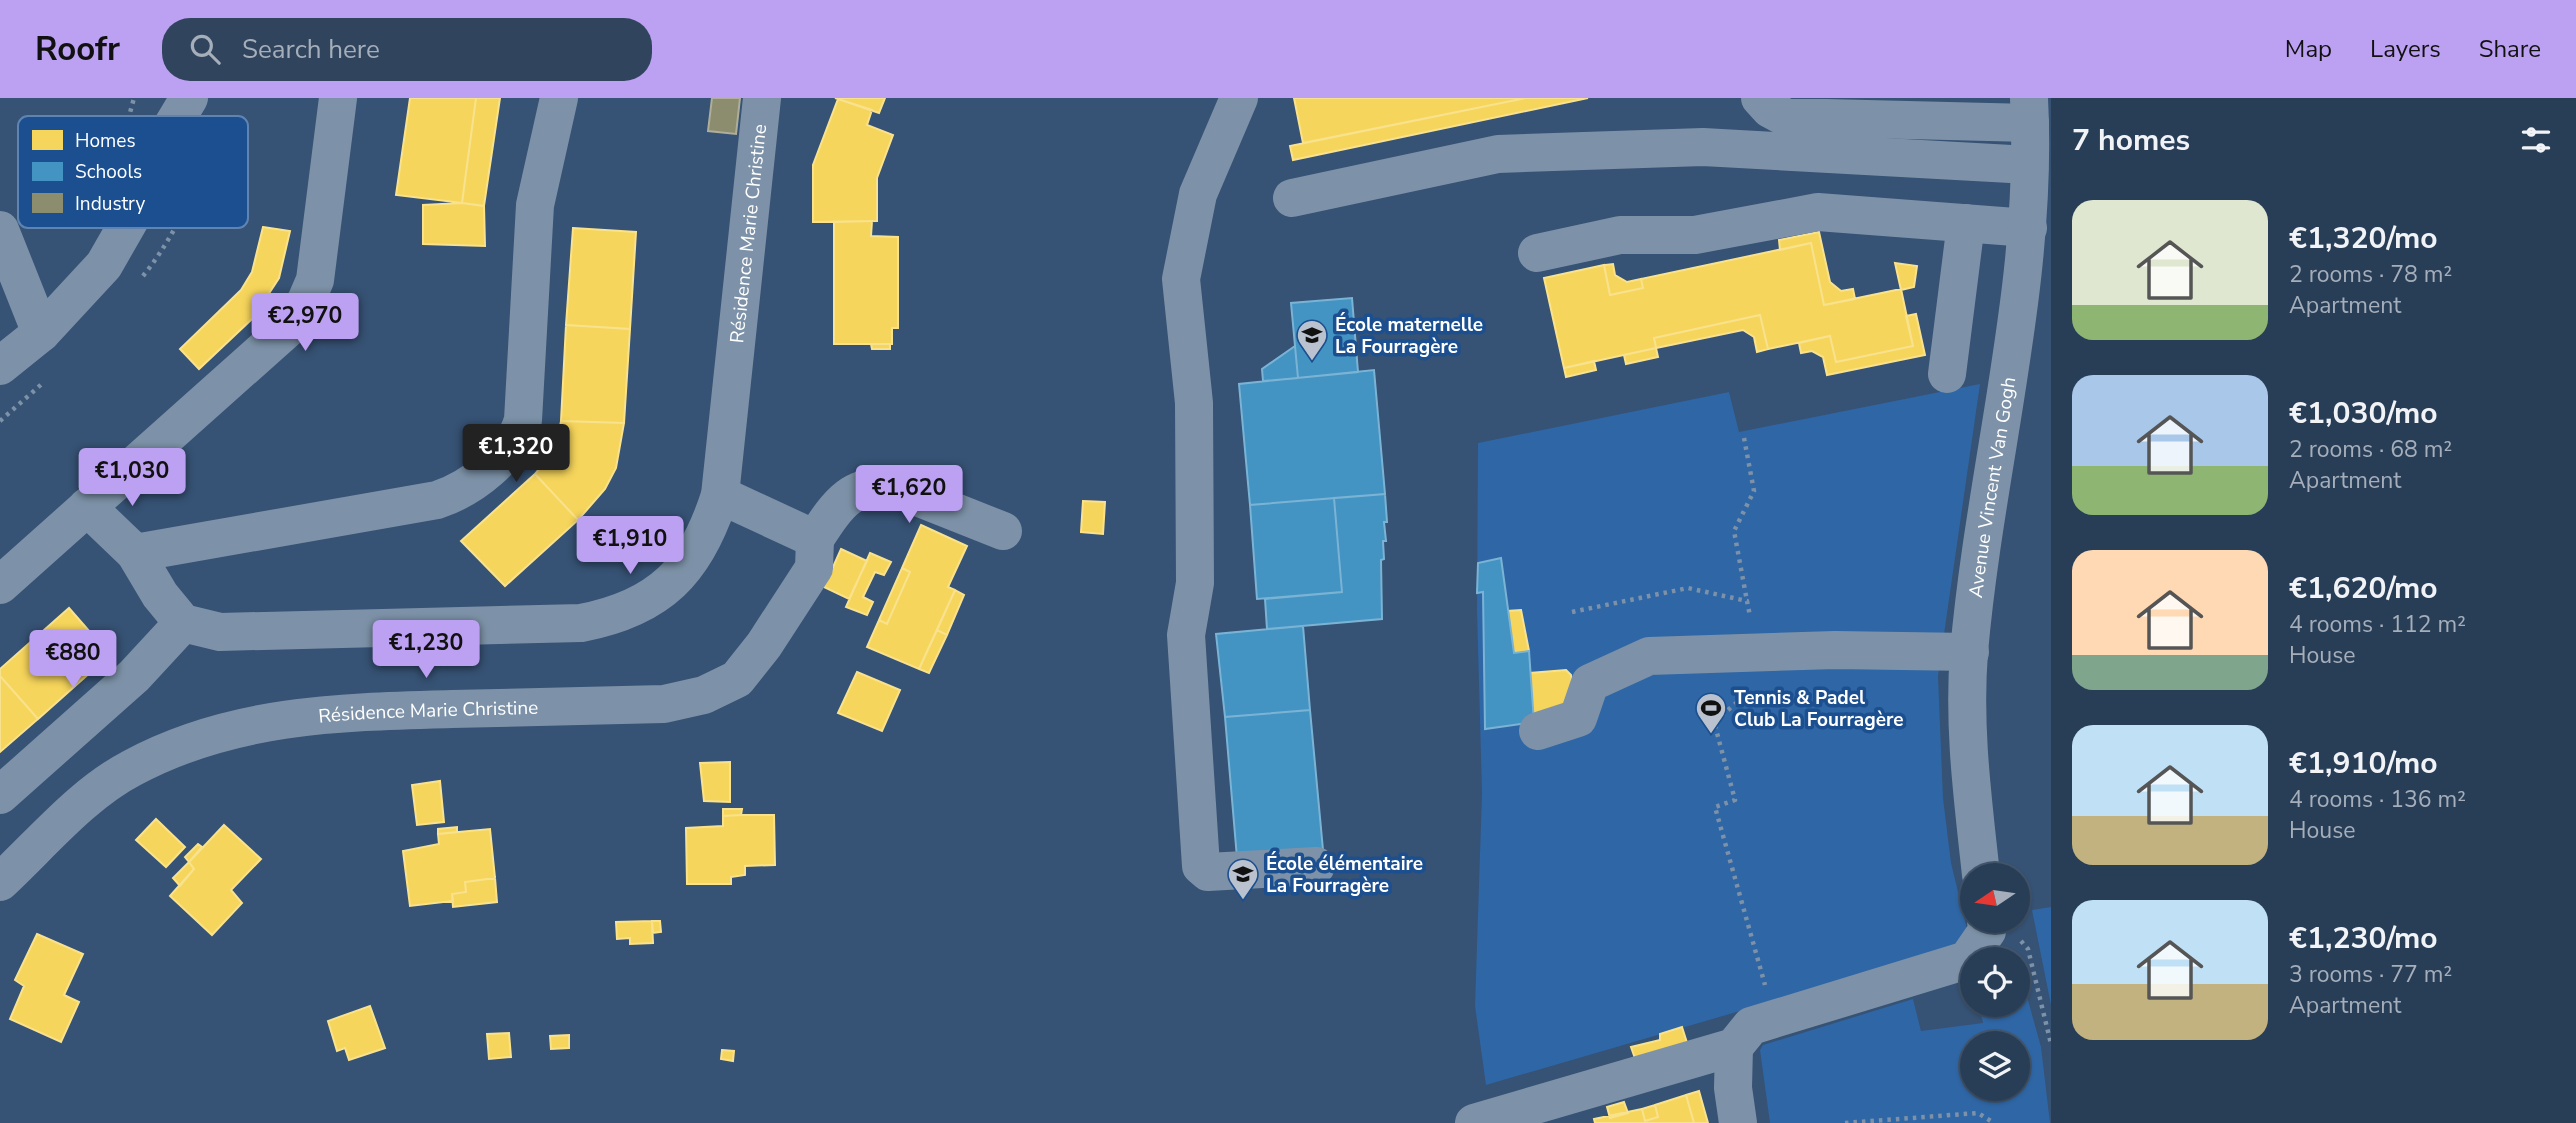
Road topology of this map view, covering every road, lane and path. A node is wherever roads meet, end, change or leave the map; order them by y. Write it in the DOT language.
graph roads {
  1 [pos="134,98"];
  2 [pos="338,98"];
  3 [pos="559,98"];
  4 [pos="762,98"];
  5 [pos="1238,98"];
  6 [pos="1759,98"];
  7 [pos="2030,111"];
  8 [pos="129,116"];
  9 [pos="2029,165"];
  10 [pos="1292,198"];
  11 [pos="1966,223"];
  12 [pos="125,228"];
  13 [pos="2028,228"];
  14 [pos="0,230"];
  15 [pos="1537,253"];
  16 [pos="41,334"];
  17 [pos="0,366"];
  18 [pos="1947,374"];
  19 [pos="1744,438"];
  20 [pos="720,495"];
  21 [pos="87,507"];
  22 [pos="1003,531"];
  23 [pos="816,539"];
  24 [pos="135,553"];
  25 [pos="0,585"];
  26 [pos="1747,601"];
  27 [pos="1572,612"];
  28 [pos="183,623"];
  29 [pos="1756,651"];
  30 [pos="1969,652"];
  31 [pos="1751,690"];
  32 [pos="1538,731"];
  33 [pos="0,795"];
  34 [pos="1980,863"];
  35 [pos="1316,866"];
  36 [pos="0,882"];
  37 [pos="1982,933"];
  38 [pos="2014,933"];
  39 [pos="1766,985"];
  40 [pos="2051,1044"];
  41 [pos="1734,1047"];
  42 [pos="1474,1123"];
  43 [pos="1738,1123"];
  44 [pos="1845,1123"];
  45 [pos="1994,1123"];
  1 -- 8 [label="path"];
  2 -- 21 [label="street"];
  3 -- 24 [label="street"];
  4 -- 20 [label="street, Résidence Marie Christine"];
  5 -- 35 [label="street"];
  6 -- 7 [label="street"];
  7 -- 9 [label="street, Avenue Vincent Van Gogh"];
  9 -- 10 [label="street"];
  9 -- 13 [label="street, Avenue Vincent Van Gogh"];
  11 -- 13 [label="street"];
  11 -- 15 [label="street"];
  11 -- 18 [label="street"];
  12 -- 16 [label="street"];
  13 -- 30 [label="street, Avenue Vincent Van Gogh"];
  14 -- 16 [label="street"];
  16 -- 17 [label="street"];
  19 -- 26 [label="path"];
  20 -- 23 [label="street"];
  20 -- 28 [label="street, Résidence Marie Christine"];
  21 -- 24 [label="street"];
  21 -- 25 [label="street"];
  22 -- 23 [label="street, Résidence Marie Christine"];
  23 -- 36 [label="street, Résidence Marie Christine"];
  24 -- 28 [label="street"];
  26 -- 27 [label="path"];
  26 -- 29 [label="path"];
  28 -- 33 [label="street"];
  29 -- 30 [label="street"];
  29 -- 32 [label="street"];
  30 -- 34 [label="street, Avenue Vincent Van Gogh"];
  31 -- 39 [label="path"];
  37 -- 41 [label="street"];
  38 -- 40 [label="path"];
  41 -- 42 [label="street"];
  41 -- 43 [label="street"];
  44 -- 45 [label="path"];
}
